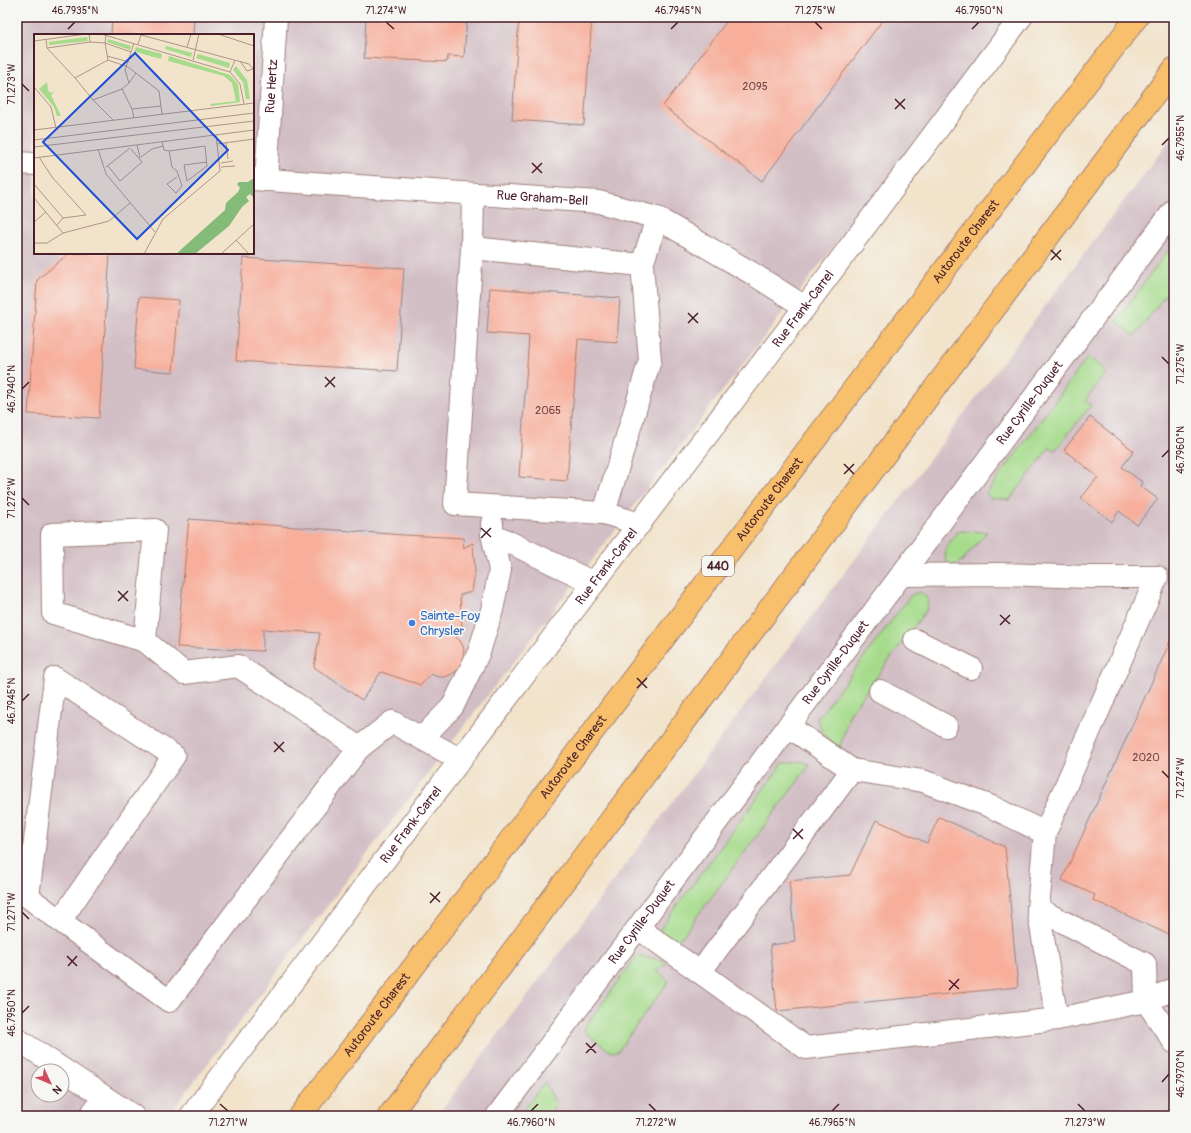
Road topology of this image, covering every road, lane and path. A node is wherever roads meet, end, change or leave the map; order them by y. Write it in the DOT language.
graph roads {
  1 [pos="276,17"];
  2 [pos="1021,17"];
  3 [pos="1131,17"];
  4 [pos="1137,17"];
  5 [pos="1099,68"];
  6 [pos="1174,69"];
  7 [pos="17,163"];
  8 [pos="34,164"];
  9 [pos="259,180"];
  10 [pos="473,194"];
  11 [pos="1174,210"];
  12 [pos="657,218"];
  13 [pos="472,248"];
  14 [pos="642,265"];
  15 [pos="805,307"];
  16 [pos="492,506"];
  17 [pos="604,513"];
  18 [pos="640,524"];
  19 [pos="492,534"];
  20 [pos="902,575"];
  21 [pos="1165,577"];
  22 [pos="594,584"];
  23 [pos="915,640"];
  24 [pos="145,641"];
  25 [pos="971,668"];
  26 [pos="880,691"];
  27 [pos="788,726"];
  28 [pos="946,726"];
  29 [pos="422,738"];
  30 [pos="359,748"];
  31 [pos="461,760"];
  32 [pos="852,770"];
  33 [pos="1045,833"];
  34 [pos="1038,909"];
  35 [pos="60,920"];
  36 [pos="638,928"];
  37 [pos="700,972"];
  38 [pos="1174,989"];
  39 [pos="1146,1001"];
  40 [pos="1057,1019"];
  41 [pos="17,1039"];
  42 [pos="1173,1040"];
  43 [pos="104,1097"];
  44 [pos="90,1116"];
  45 [pos="133,1116"];
  46 [pos="191,1116"];
  47 [pos="300,1116"];
  48 [pos="389,1116"];
  49 [pos="497,1116"];
  1 -- 9 [label="street, Rue Hertz"];
  2 -- 15 [label="street, Rue Frank-Carrel"];
  3 -- 5 [label="highway"];
  4 -- 5 [label="highway, Autoroute Charest / 440"];
  5 -- 47 [label="highway, Autoroute Charest / 440"];
  6 -- 48 [label="highway"];
  7 -- 8 [label="street"];
  9 -- 10 [label="street, Rue Graham-Bell"];
  10 -- 12 [label="street, Rue Graham-Bell"];
  10 -- 13 [label="street"];
  11 -- 20 [label="street, Rue Cyrille-Duquet"];
  12 -- 14 [label="street"];
  12 -- 15 [label="street, Rue Graham-Bell"];
  13 -- 14 [label="street"];
  13 -- 16 [label="street"];
  14 -- 17 [label="street"];
  15 -- 18 [label="street, Rue Frank-Carrel"];
  16 -- 17 [label="street"];
  16 -- 19 [label="street"];
  17 -- 18 [label="street"];
  18 -- 22 [label="street, Rue Frank-Carrel"];
  19 -- 22 [label="street"];
  19 -- 29 [label="street"];
  20 -- 21 [label="street"];
  20 -- 27 [label="street, Rue Cyrille-Duquet"];
  21 -- 33 [label="street"];
  22 -- 31 [label="street, Rue Frank-Carrel"];
  23 -- 25 [label="street"];
  24 -- 24 [label="street"];
  24 -- 30 [label="street"];
  26 -- 28 [label="street"];
  27 -- 32 [label="street"];
  27 -- 36 [label="street, Rue Cyrille-Duquet"];
  29 -- 30 [label="street"];
  29 -- 31 [label="street"];
  30 -- 35 [label="street"];
  31 -- 46 [label="street, Rue Frank-Carrel"];
  32 -- 33 [label="street"];
  32 -- 37 [label="street"];
  33 -- 34 [label="street"];
  34 -- 39 [label="street"];
  34 -- 40 [label="street"];
  35 -- 35 [label="street"];
  36 -- 37 [label="street"];
  36 -- 49 [label="street, Rue Cyrille-Duquet"];
  37 -- 40 [label="street"];
  38 -- 39 [label="street"];
  39 -- 40 [label="street"];
  39 -- 42 [label="street"];
  41 -- 43 [label="street"];
  43 -- 44 [label="street"];
  43 -- 45 [label="street"];
}
